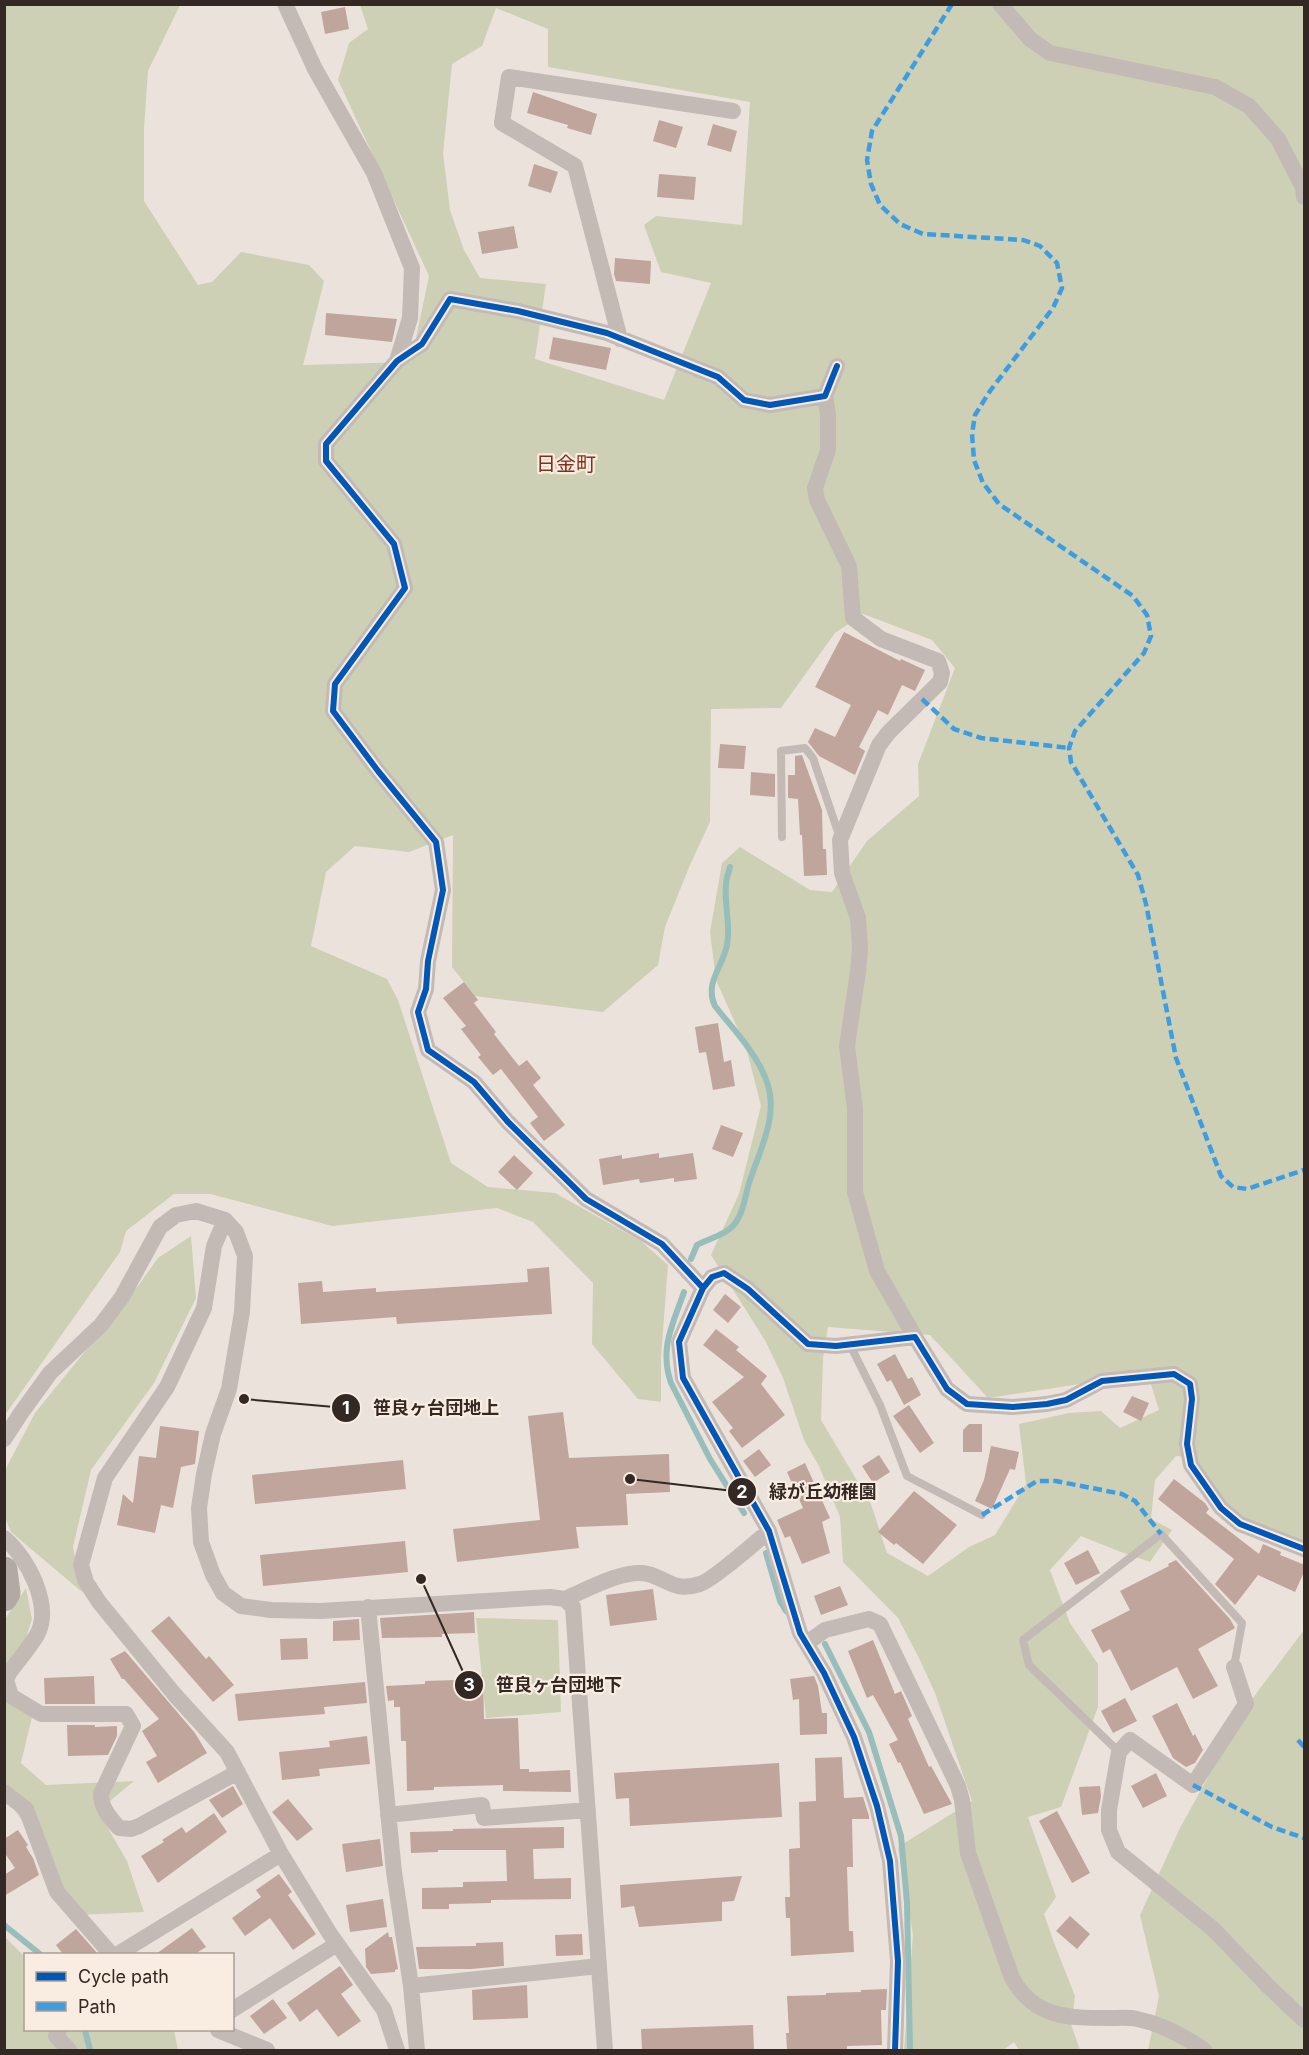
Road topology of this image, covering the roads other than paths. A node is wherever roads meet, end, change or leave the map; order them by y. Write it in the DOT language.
graph roads {
  1 [pos="285,4"];
  2 [pos="1000,4"];
  3 [pos="733,111"];
  4 [pos="1305,197"];
  5 [pos="620,339"];
  6 [pos="398,361"];
  7 [pos="837,366"];
  8 [pos="825,396"];
  9 [pos="782,837"];
  10 [pos="840,840"];
  11 [pos="225,1220"];
  12 [pos="703,1288"];
  13 [pos="915,1337"];
  14 [pos="850,1345"];
  15 [pos="4,1439"];
  16 [pos="982,1515"];
  17 [pos="769,1531"];
  18 [pos="4,1538"];
  19 [pos="1305,1549"];
  20 [pos="4,1570"];
  21 [pos="4,1598"];
  22 [pos="565,1599"];
  23 [pos="368,1607"];
  24 [pos="807,1643"];
  25 [pos="1234,1667"];
  26 [pos="1119,1752"];
  27 [pos="238,1772"];
  28 [pos="4,1792"];
  29 [pos="588,1810"];
  30 [pos="388,1815"];
  31 [pos="281,1854"];
  32 [pos="337,1944"];
  33 [pos="110,1953"];
  34 [pos="120,1953"];
  35 [pos="599,1966"];
  36 [pos="411,1986"];
  37 [pos="234,2009"];
  38 [pos="1305,2020"];
  39 [pos="58,2031"];
  40 [pos="220,2031"];
  41 [pos="69,2050"];
  42 [pos="267,2050"];
  43 [pos="398,2050"];
  44 [pos="417,2050"];
  45 [pos="605,2050"];
  46 [pos="895,2050"];
  47 [pos="1204,2050"];
  1 -- 6 [label="street"];
  2 -- 4 [label="street"];
  3 -- 5 [label="street"];
  5 -- 6 [label="street"];
  5 -- 8 [label="street"];
  6 -- 12 [label="street"];
  7 -- 8 [label="street"];
  8 -- 10 [label="street"];
  9 -- 10 [label="lane"];
  10 -- 13 [label="street"];
  11 -- 15 [label="street"];
  11 -- 23 [label="street"];
  11 -- 27 [label="street"];
  12 -- 14 [label="street"];
  12 -- 17 [label="street"];
  13 -- 14 [label="street"];
  13 -- 19 [label="street"];
  14 -- 16 [label="lane"];
  17 -- 22 [label="street"];
  17 -- 24 [label="street"];
  18 -- 27 [label="street"];
  20 -- 21 [label="main road"];
  22 -- 23 [label="street"];
  22 -- 29 [label="street"];
  23 -- 30 [label="street"];
  24 -- 46 [label="street"];
  24 -- 47 [label="street"];
  25 -- 26 [label="street"];
  25 -- 26 [label="lane"];
  26 -- 38 [label="street"];
  27 -- 31 [label="street"];
  28 -- 33 [label="street"];
  29 -- 30 [label="street"];
  29 -- 35 [label="street"];
  30 -- 36 [label="street"];
  31 -- 32 [label="street"];
  31 -- 34 [label="street"];
  32 -- 37 [label="street"];
  32 -- 43 [label="street"];
  35 -- 36 [label="street"];
  35 -- 45 [label="street"];
  36 -- 44 [label="street"];
  39 -- 41 [label="street"];
  40 -- 42 [label="street"];
}
